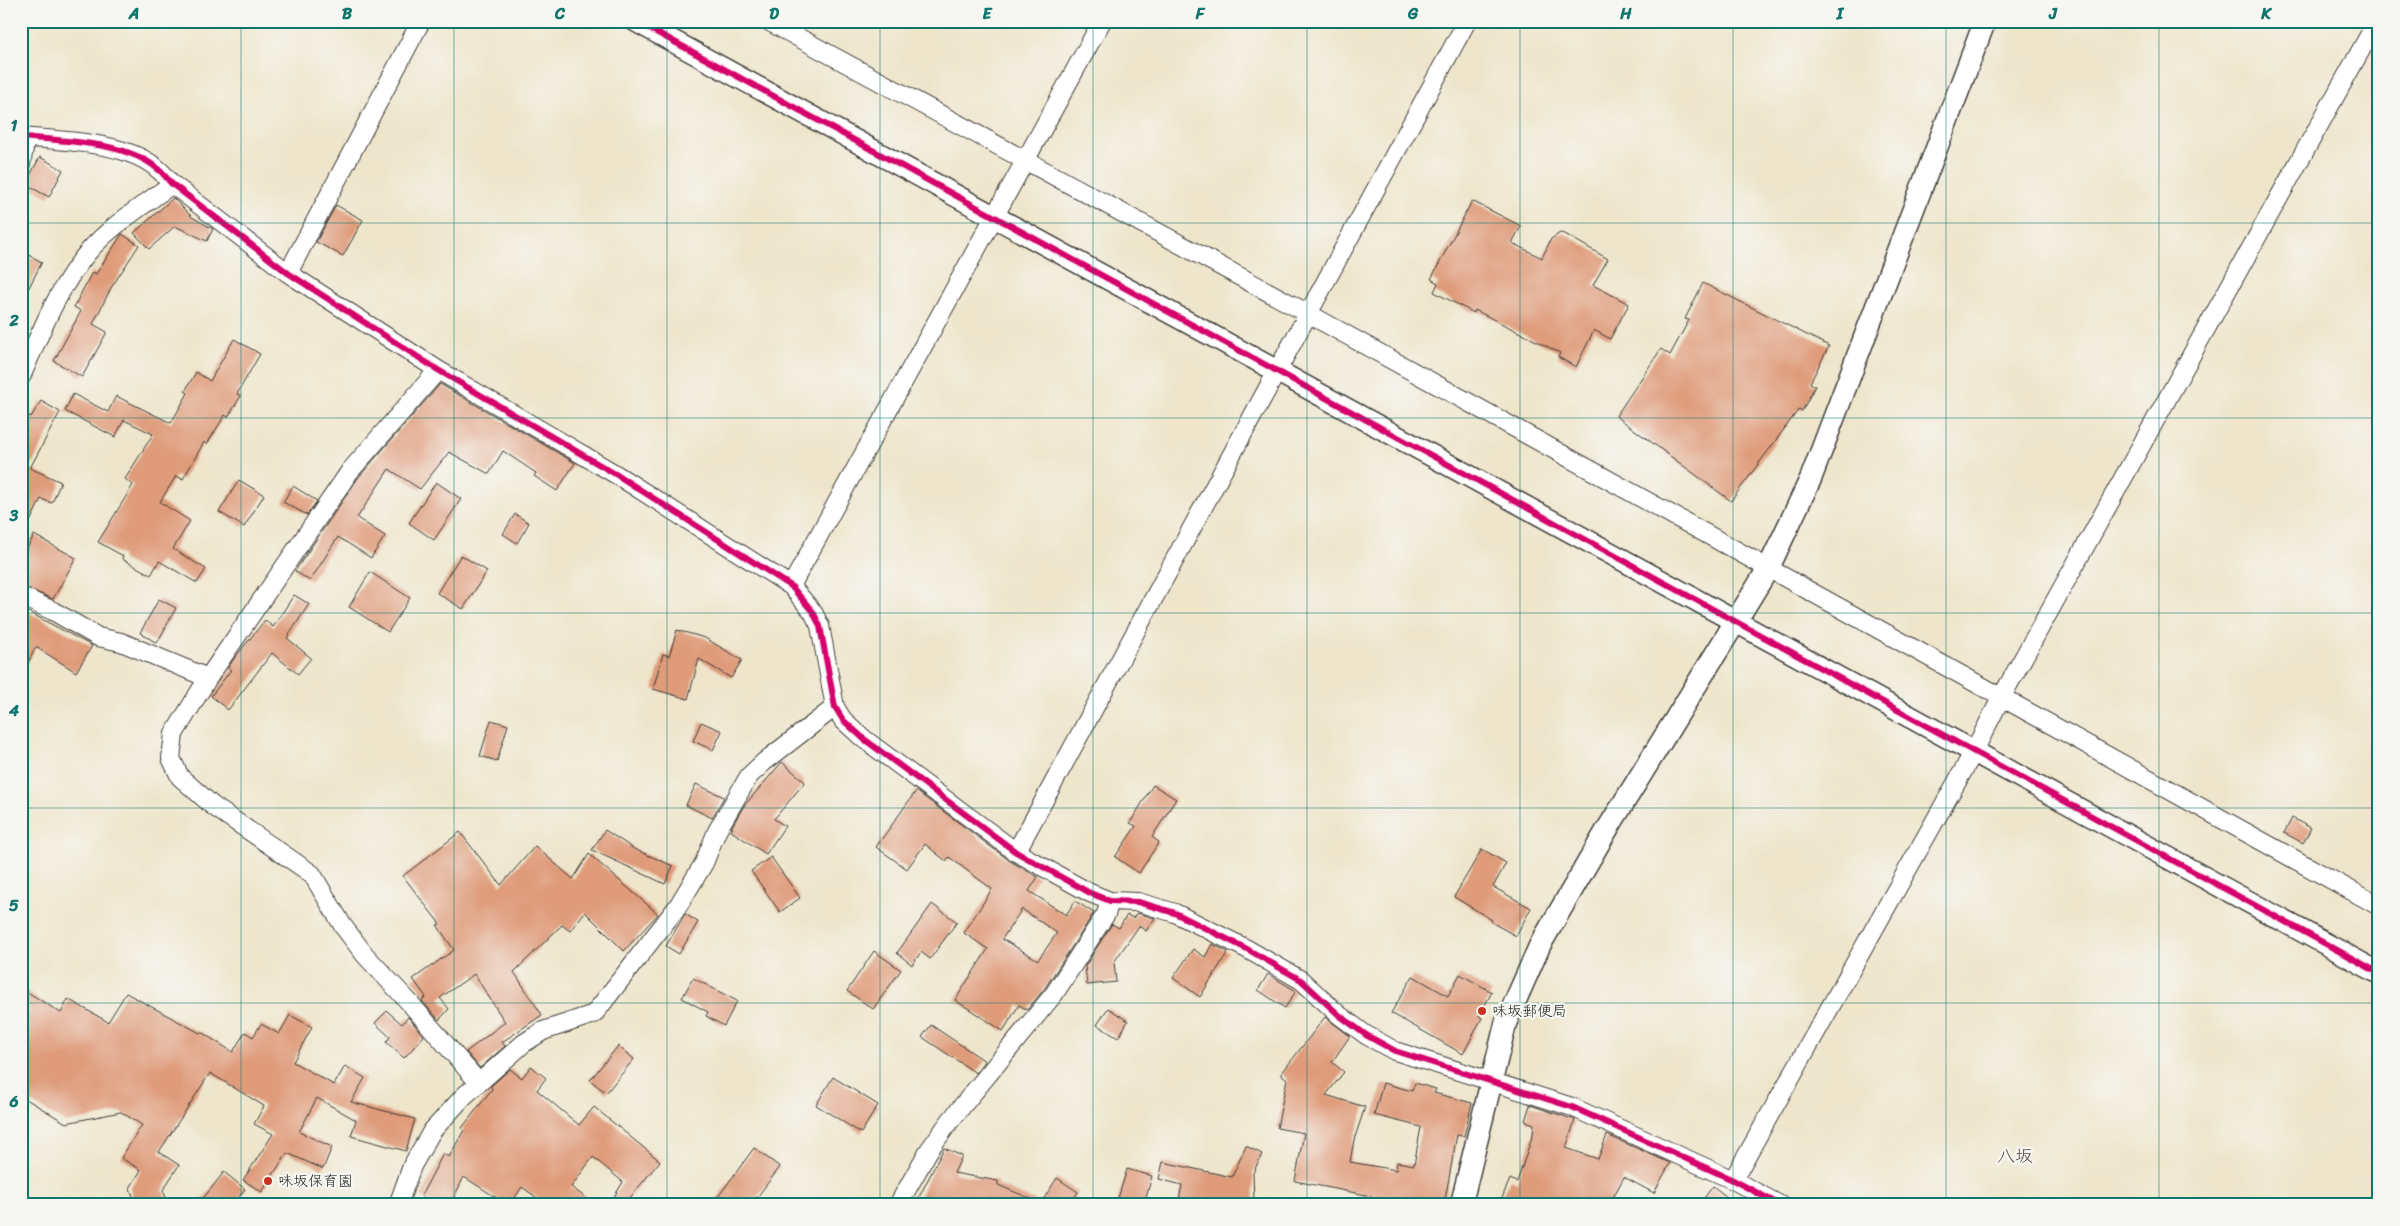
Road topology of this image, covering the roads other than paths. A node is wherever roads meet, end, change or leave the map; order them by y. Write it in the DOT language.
graph roads {
  1 [pos="421,21"];
  2 [pos="636,21"];
  3 [pos="768,21"];
  4 [pos="1102,21"];
  5 [pos="1467,21"];
  6 [pos="1985,21"];
  7 [pos="2377,21"];
  8 [pos="24,137"];
  9 [pos="1026,162"];
  10 [pos="21,164"];
  11 [pos="172,184"];
  12 [pos="996,218"];
  13 [pos="288,273"];
  14 [pos="1306,313"];
  15 [pos="438,370"];
  16 [pos="1276,370"];
  17 [pos="21,377"];
  18 [pos="1768,569"];
  19 [pos="791,586"];
  20 [pos="21,596"];
  21 [pos="1737,622"];
  22 [pos="208,678"];
  23 [pos="2001,698"];
  24 [pos="835,707"];
  25 [pos="1974,753"];
  26 [pos="1016,852"];
  27 [pos="1110,901"];
  28 [pos="2379,906"];
  29 [pos="2379,973"];
  30 [pos="1490,1080"];
  31 [pos="479,1084"];
  32 [pos="1733,1180"];
  33 [pos="398,1205"];
  34 [pos="898,1205"];
  35 [pos="1461,1205"];
  36 [pos="1780,1205"];
  1 -- 13 [label="street"];
  2 -- 12 [label="street"];
  3 -- 9 [label="street"];
  4 -- 9 [label="street"];
  5 -- 14 [label="street"];
  6 -- 18 [label="street"];
  7 -- 23 [label="street"];
  8 -- 10 [label="street"];
  8 -- 11 [label="street"];
  9 -- 12 [label="street"];
  9 -- 14 [label="street"];
  11 -- 13 [label="street"];
  11 -- 17 [label="street"];
  12 -- 16 [label="street"];
  12 -- 19 [label="street"];
  13 -- 15 [label="street"];
  14 -- 16 [label="street"];
  14 -- 18 [label="street"];
  15 -- 19 [label="street"];
  15 -- 22 [label="street"];
  16 -- 21 [label="street"];
  16 -- 26 [label="street"];
  18 -- 21 [label="street"];
  18 -- 23 [label="street"];
  19 -- 24 [label="street"];
  20 -- 22 [label="street"];
  21 -- 25 [label="street"];
  21 -- 30 [label="street"];
  22 -- 31 [label="street"];
  23 -- 25 [label="street"];
  23 -- 28 [label="street"];
  24 -- 26 [label="street"];
  24 -- 31 [label="street"];
  25 -- 29 [label="street"];
  25 -- 32 [label="street"];
  26 -- 27 [label="street"];
  27 -- 30 [label="street"];
  27 -- 34 [label="street"];
  30 -- 32 [label="street"];
  30 -- 35 [label="street"];
  31 -- 33 [label="street"];
  32 -- 36 [label="street"];
}
